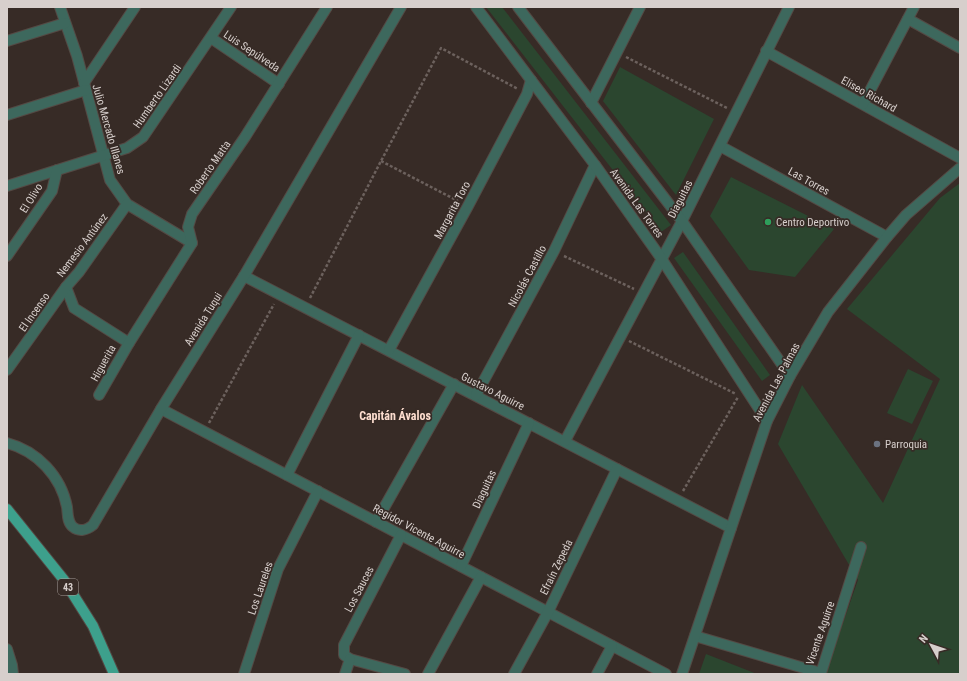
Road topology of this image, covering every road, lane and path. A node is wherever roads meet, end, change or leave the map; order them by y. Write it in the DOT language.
graph roads {
  1 [pos="60,7"];
  2 [pos="135,7"];
  3 [pos="231,7"];
  4 [pos="327,7"];
  5 [pos="401,7"];
  6 [pos="476,7"];
  7 [pos="640,7"];
  8 [pos="789,7"];
  9 [pos="914,7"];
  10 [pos="524,10"];
  11 [pos="908,19"];
  12 [pos="65,23"];
  13 [pos="211,38"];
  14 [pos="7,42"];
  15 [pos="960,48"];
  16 [pos="766,51"];
  17 [pos="617,52"];
  18 [pos="531,80"];
  19 [pos="279,84"];
  20 [pos="85,87"];
  21 [pos="527,94"];
  22 [pos="591,102"];
  23 [pos="863,104"];
  24 [pos="736,113"];
  25 [pos="7,115"];
  26 [pos="720,146"];
  27 [pos="103,154"];
  28 [pos="960,158"];
  29 [pos="381,161"];
  30 [pos="595,165"];
  31 [pos="960,168"];
  32 [pos="57,170"];
  33 [pos="7,186"];
  34 [pos="127,204"];
  35 [pos="468,206"];
  36 [pos="682,221"];
  37 [pos="887,237"];
  38 [pos="192,243"];
  39 [pos="554,251"];
  40 [pos="7,256"];
  41 [pos="661,258"];
  42 [pos="244,276"];
  43 [pos="66,287"];
  44 [pos="280,294"];
  45 [pos="643,294"];
  46 [pos="306,307"];
  47 [pos="360,335"];
  48 [pos="620,336"];
  49 [pos="128,343"];
  50 [pos="389,350"];
  51 [pos="7,370"];
  52 [pos="790,376"];
  53 [pos="454,384"];
  54 [pos="99,395"];
  55 [pos="476,395"];
  56 [pos="161,409"];
  57 [pos="767,421"];
  58 [pos="529,423"];
  59 [pos="204,432"];
  60 [pos="565,441"];
  61 [pos="7,443"];
  62 [pos="617,469"];
  63 [pos="287,475"];
  64 [pos="318,491"];
  65 [pos="677,500"];
  66 [pos="7,509"];
  67 [pos="376,522"];
  68 [pos="731,528"];
  69 [pos="401,535"];
  70 [pos="861,547"];
  71 [pos="460,566"];
  72 [pos="481,577"];
  73 [pos="548,612"];
  74 [pos="695,636"];
  75 [pos="612,646"];
  76 [pos="7,649"];
  77 [pos="347,657"];
  78 [pos="13,674"];
  79 [pos="114,674"];
  80 [pos="244,674"];
  81 [pos="345,674"];
  82 [pos="405,674"];
  83 [pos="428,674"];
  84 [pos="514,674"];
  85 [pos="597,674"];
  86 [pos="666,674"];
  87 [pos="682,674"];
  1 -- 12 [label="street, Julio Mercado Illanes"];
  2 -- 20 [label="street"];
  3 -- 13 [label="street, Humberto Lizardi"];
  4 -- 19 [label="street, Roberto Matta"];
  5 -- 42 [label="street, Avenida Tuqui"];
  6 -- 18 [label="street, Avenida Las Torres"];
  7 -- 17 [label="street"];
  8 -- 16 [label="street, Diaguitas"];
  9 -- 11 [label="street"];
  10 -- 22 [label="street"];
  11 -- 15 [label="street"];
  11 -- 23 [label="street"];
  12 -- 14 [label="street"];
  12 -- 20 [label="street, Julio Mercado Illanes"];
  13 -- 19 [label="street, Luis Sepúlveda"];
  13 -- 27 [label="street, Humberto Lizardi"];
  16 -- 23 [label="street, Eliseo Richard"];
  16 -- 24 [label="street, Diaguitas"];
  17 -- 22 [label="street"];
  17 -- 24 [label="path"];
  18 -- 21 [label="street, Margarita Toro"];
  18 -- 30 [label="street, Avenida Las Torres"];
  19 -- 38 [label="street, Roberto Matta"];
  20 -- 25 [label="street"];
  20 -- 27 [label="street, Julio Mercado Illanes"];
  21 -- 29 [label="path"];
  21 -- 35 [label="street, Margarita Toro"];
  22 -- 36 [label="street"];
  23 -- 28 [label="street, Eliseo Richard"];
  24 -- 26 [label="street, Diaguitas"];
  26 -- 36 [label="street, Diaguitas"];
  26 -- 37 [label="street, Las Torres"];
  27 -- 32 [label="street, Humberto Lizardi"];
  27 -- 34 [label="street, Julio Mercado Illanes"];
  29 -- 35 [label="path"];
  29 -- 46 [label="path"];
  30 -- 39 [label="street, Nicolás Castillo"];
  30 -- 41 [label="street, Avenida Las Torres"];
  31 -- 37 [label="street, Avenida Las Palmas"];
  32 -- 33 [label="street, Humberto Lizardi"];
  32 -- 40 [label="street, El Olivo"];
  34 -- 38 [label="street, Julio Mercado Illanes"];
  34 -- 43 [label="street, Nemesio Antúnez"];
  35 -- 50 [label="street, Margarita Toro"];
  36 -- 41 [label="street, Diaguitas"];
  36 -- 52 [label="street"];
  37 -- 52 [label="street, Avenida Las Palmas"];
  38 -- 49 [label="street"];
  39 -- 45 [label="path"];
  39 -- 55 [label="street, Nicolás Castillo"];
  41 -- 45 [label="street, Diaguitas"];
  41 -- 57 [label="street, Avenida Las Torres"];
  42 -- 44 [label="street, Gustavo Aguirre"];
  42 -- 56 [label="street, Avenida Tuqui"];
  43 -- 49 [label="street, Nemesio Antúnez"];
  43 -- 51 [label="street, El Incenso"];
  44 -- 46 [label="street, Gustavo Aguirre"];
  44 -- 59 [label="path"];
  45 -- 48 [label="street, Diaguitas"];
  46 -- 47 [label="street, Gustavo Aguirre"];
  47 -- 50 [label="street, Gustavo Aguirre"];
  47 -- 63 [label="street"];
  48 -- 60 [label="street, Diaguitas"];
  48 -- 65 [label="path"];
  49 -- 54 [label="street, Higuerita"];
  50 -- 53 [label="street, Gustavo Aguirre"];
  52 -- 57 [label="street, Avenida Las Palmas"];
  53 -- 55 [label="street, Gustavo Aguirre"];
  53 -- 67 [label="street"];
  55 -- 58 [label="street, Gustavo Aguirre"];
  56 -- 59 [label="street, Regidor Vicente Aguirre"];
  56 -- 61 [label="street, Avenida Tuqui"];
  57 -- 68 [label="street, Avenida Las Palmas"];
  58 -- 60 [label="street, Gustavo Aguirre"];
  58 -- 71 [label="street, Diaguitas"];
  59 -- 63 [label="street, Regidor Vicente Aguirre"];
  60 -- 62 [label="street, Gustavo Aguirre"];
  62 -- 65 [label="street, Gustavo Aguirre"];
  62 -- 73 [label="street, Efraín Zepeda"];
  63 -- 64 [label="street, Regidor Vicente Aguirre"];
  64 -- 67 [label="street, Regidor Vicente Aguirre"];
  64 -- 80 [label="street, Los Laureles"];
  65 -- 68 [label="street, Gustavo Aguirre"];
  66 -- 79 [label="main road, 43"];
  67 -- 69 [label="street, Regidor Vicente Aguirre"];
  68 -- 74 [label="street, Avenida Las Palmas"];
  69 -- 71 [label="street, Regidor Vicente Aguirre"];
  69 -- 77 [label="street, Los Sauces"];
  70 -- 74 [label="street, Vicente Aguirre"];
  71 -- 72 [label="street, Regidor Vicente Aguirre"];
  72 -- 73 [label="street, Regidor Vicente Aguirre"];
  72 -- 83 [label="street"];
  73 -- 75 [label="street, Regidor Vicente Aguirre"];
  73 -- 84 [label="street, Efraín Zepeda"];
  74 -- 87 [label="street, Avenida Las Palmas"];
  75 -- 85 [label="street"];
  75 -- 86 [label="street, Regidor Vicente Aguirre"];
  76 -- 78 [label="street"];
  77 -- 81 [label="street, Los Sauces"];
  77 -- 82 [label="street"];
}
